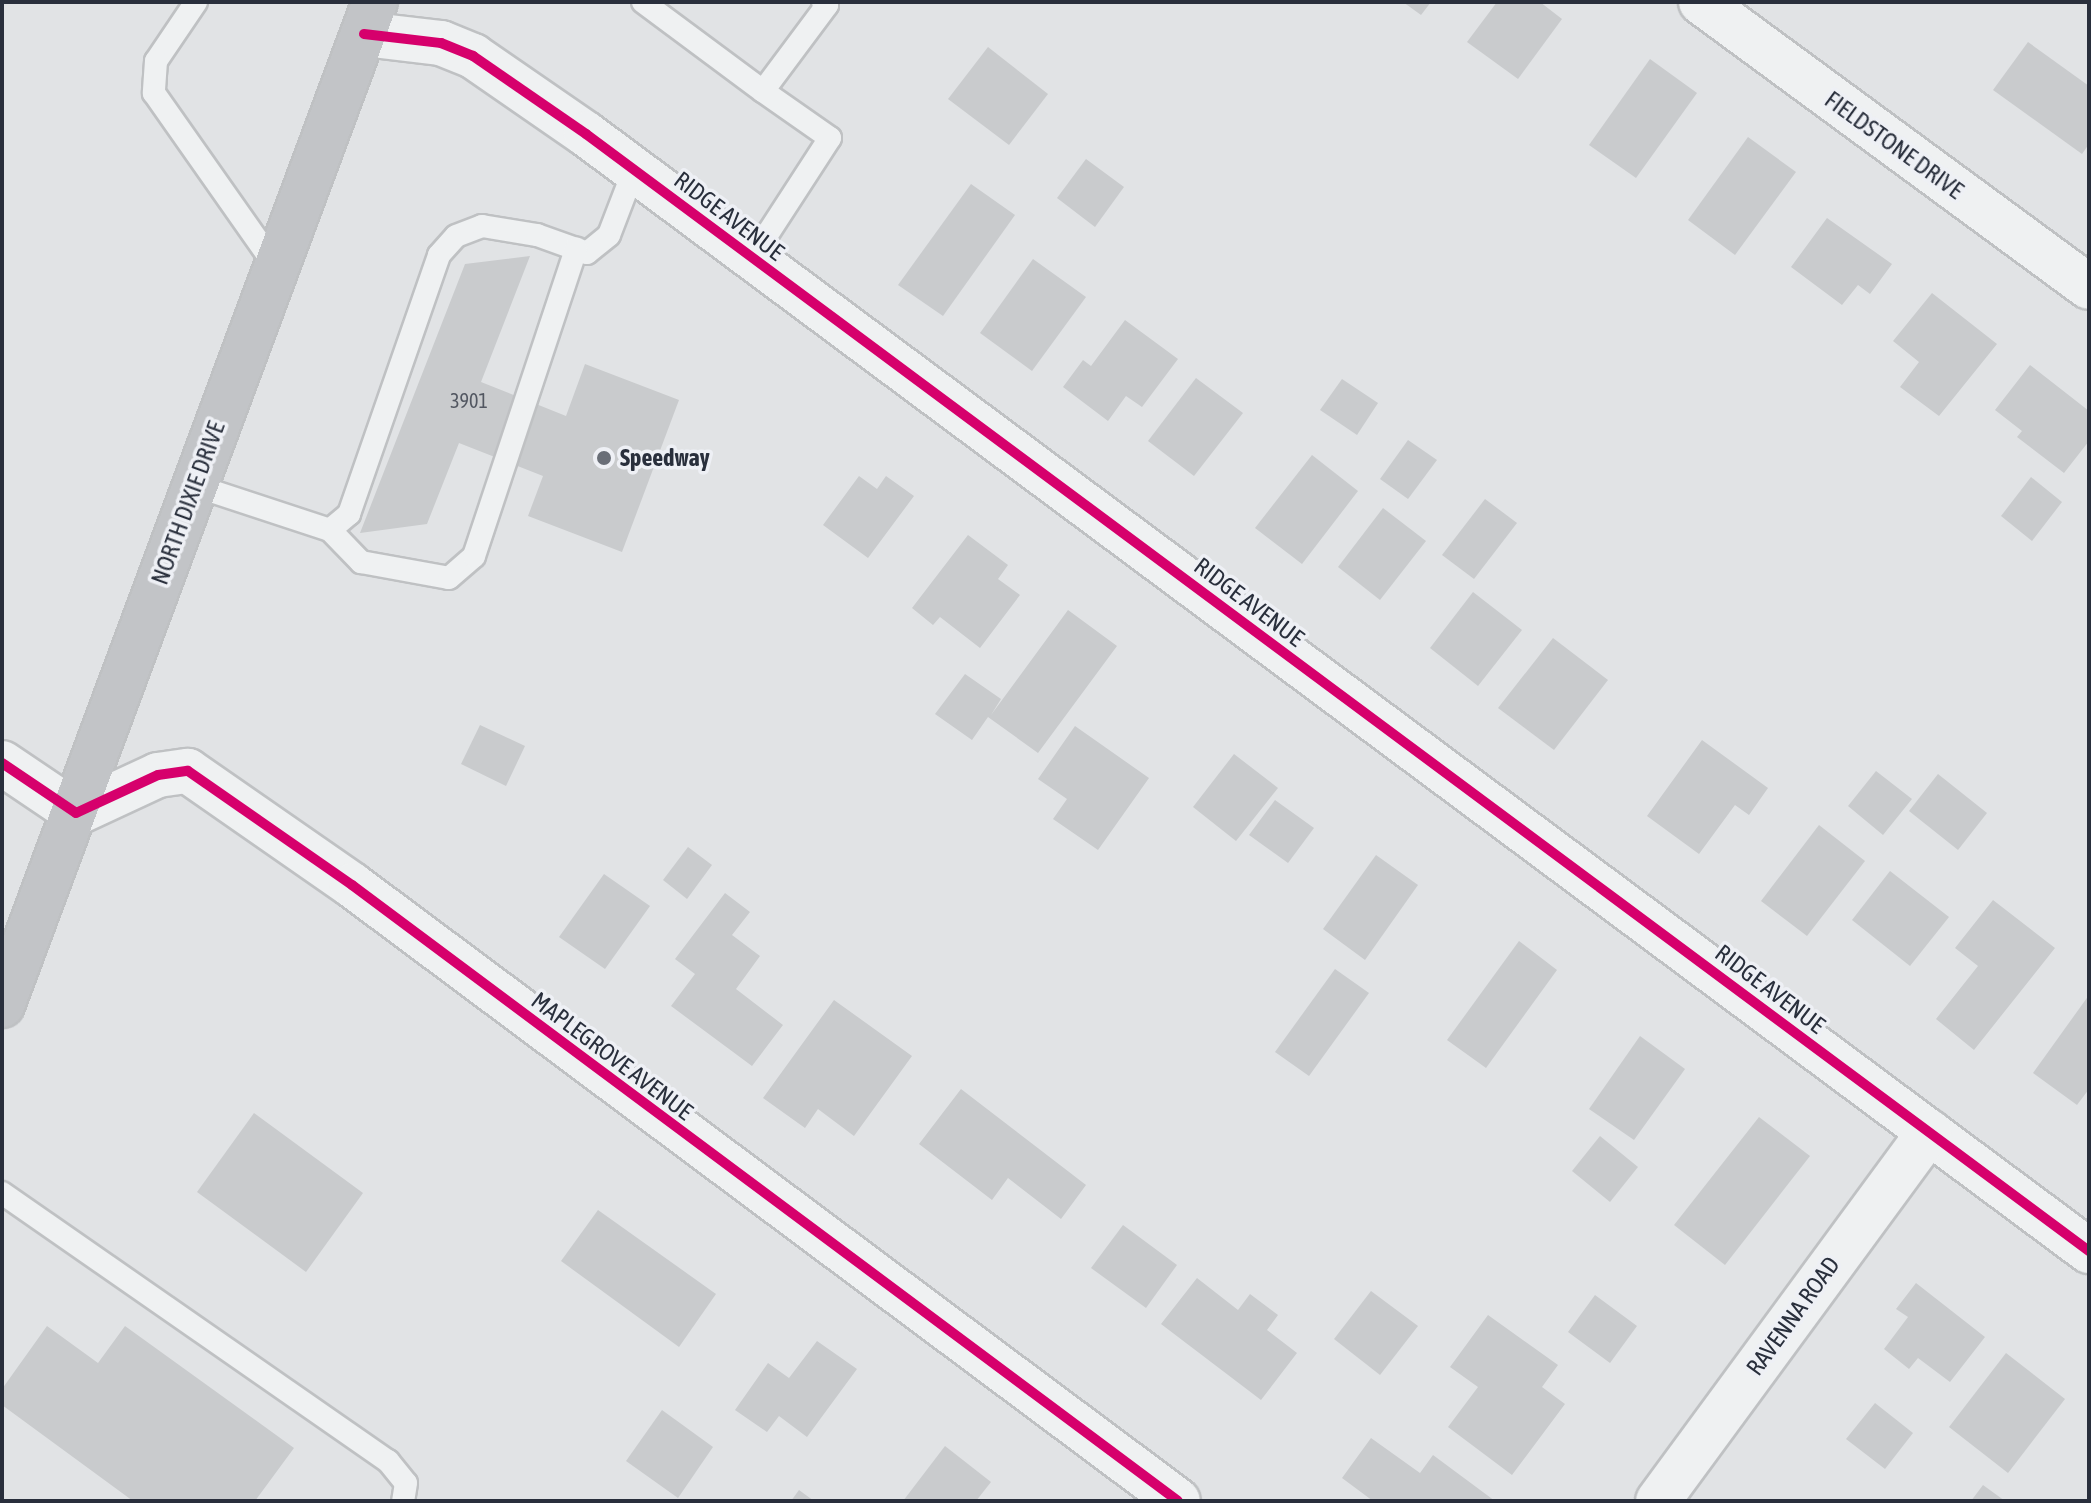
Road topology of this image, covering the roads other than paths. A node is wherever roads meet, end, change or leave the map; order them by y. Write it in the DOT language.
graph roads {
  1 [pos="196,2"];
  2 [pos="643,2"];
  3 [pos="823,2"];
  4 [pos="1701,2"];
  5 [pos="370,12"];
  6 [pos="763,91"];
  7 [pos="634,170"];
  8 [pos="576,249"];
  9 [pos="752,258"];
  10 [pos="277,269"];
  11 [pos="2089,287"];
  12 [pos="193,485"];
  13 [pos="330,530"];
  14 [pos="2,763"];
  15 [pos="76,813"];
  16 [pos="2,1005"];
  17 [pos="1929,1132"];
  18 [pos="2,1193"];
  19 [pos="2089,1251"];
  20 [pos="403,1501"];
  21 [pos="1178,1501"];
  22 [pos="1658,1501"];
  1 -- 10 [label="lane"];
  2 -- 6 [label="lane"];
  3 -- 6 [label="lane"];
  4 -- 11 [label="street, FIELDSTONE DRIVE"];
  5 -- 7 [label="street, RIDGE AVENUE"];
  5 -- 10 [label="main road, NORTH DIXIE DRIVE"];
  6 -- 9 [label="lane"];
  7 -- 8 [label="lane"];
  7 -- 9 [label="street, RIDGE AVENUE"];
  8 -- 13 [label="lane"];
  8 -- 13 [label="lane"];
  9 -- 17 [label="street, RIDGE AVENUE"];
  10 -- 12 [label="main road, NORTH DIXIE DRIVE"];
  12 -- 13 [label="lane"];
  12 -- 15 [label="main road, NORTH DIXIE DRIVE"];
  14 -- 15 [label="street"];
  15 -- 16 [label="main road, NORTH DIXIE DRIVE"];
  15 -- 21 [label="street, MAPLEGROVE AVENUE"];
  17 -- 19 [label="street, RIDGE AVENUE"];
  17 -- 22 [label="street, RAVENNA ROAD"];
  18 -- 20 [label="lane"];
}
